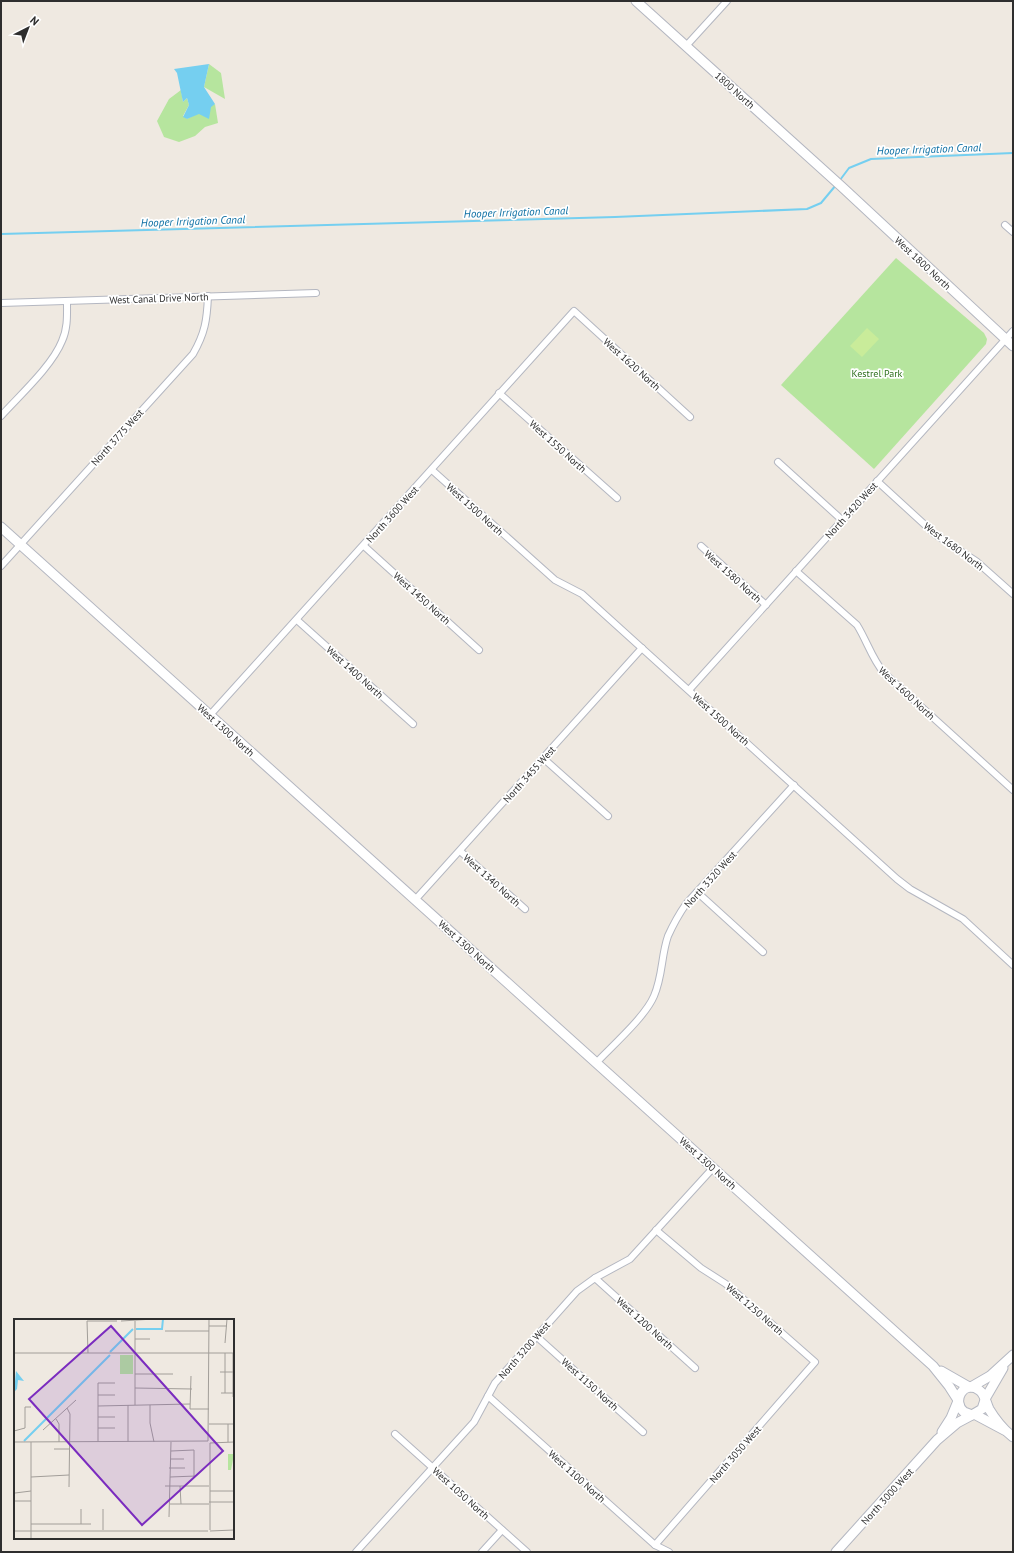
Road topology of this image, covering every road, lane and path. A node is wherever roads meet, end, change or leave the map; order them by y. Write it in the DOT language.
graph roads {
  1 [pos="636,1"];
  2 [pos="727,1"];
  3 [pos="686,46"];
  4 [pos="834,180"];
  5 [pos="1005,225"];
  6 [pos="1013,232"];
  7 [pos="316,293"];
  8 [pos="208,296"];
  9 [pos="67,301"];
  10 [pos="1,303"];
  11 [pos="574,311"];
  12 [pos="1013,331"];
  13 [pos="1005,339"];
  14 [pos="1013,346"];
  15 [pos="499,393"];
  16 [pos="1,416"];
  17 [pos="690,417"];
  18 [pos="778,462"];
  19 [pos="432,470"];
  20 [pos="878,481"];
  21 [pos="617,498"];
  22 [pos="842,520"];
  23 [pos="1,527"];
  24 [pos="21,544"];
  25 [pos="364,546"];
  26 [pos="701,546"];
  27 [pos="1,566"];
  28 [pos="796,571"];
  29 [pos="1013,594"];
  30 [pos="766,605"];
  31 [pos="297,620"];
  32 [pos="642,648"];
  33 [pos="479,650"];
  34 [pos="689,690"];
  35 [pos="210,715"];
  36 [pos="413,724"];
  37 [pos="543,758"];
  38 [pos="794,786"];
  39 [pos="1013,790"];
  40 [pos="608,816"];
  41 [pos="460,851"];
  42 [pos="697,892"];
  43 [pos="416,900"];
  44 [pos="525,909"];
  45 [pos="763,952"];
  46 [pos="1013,965"];
  47 [pos="596,1063"];
  48 [pos="713,1168"];
  49 [pos="656,1230"];
  50 [pos="595,1278"];
  51 [pos="536,1336"];
  52 [pos="1010,1358"];
  53 [pos="815,1362"];
  54 [pos="933,1366"];
  55 [pos="695,1368"];
  56 [pos="970,1387"];
  57 [pos="488,1396"];
  58 [pos="985,1400"];
  59 [pos="958,1401"];
  60 [pos="973,1414"];
  61 [pos="1006,1431"];
  62 [pos="643,1432"];
  63 [pos="395,1434"];
  64 [pos="1013,1438"];
  65 [pos="937,1440"];
  66 [pos="433,1467"];
  67 [pos="502,1530"];
  68 [pos="654,1546"];
  69 [pos="356,1552"];
  70 [pos="482,1552"];
  71 [pos="527,1552"];
  72 [pos="669,1552"];
  73 [pos="836,1552"];
  1 -- 3 [label="street, 1800 North"];
  2 -- 3 [label="street"];
  3 -- 4 [label="street, 1800 North"];
  4 -- 13 [label="street, West 1800 North"];
  5 -- 6 [label="street"];
  7 -- 8 [label="street, West Canal Drive North"];
  8 -- 9 [label="street, West Canal Drive North"];
  8 -- 24 [label="street, North 3775 West"];
  9 -- 10 [label="street, West Canal Drive North"];
  9 -- 16 [label="street"];
  11 -- 15 [label="street, North 3600 West"];
  11 -- 17 [label="street, West 1620 North"];
  12 -- 13 [label="street, North 3420 West"];
  13 -- 14 [label="street, West 1800 North"];
  13 -- 20 [label="street, North 3420 West"];
  15 -- 19 [label="street, North 3600 West"];
  15 -- 21 [label="street, West 1550 North"];
  18 -- 22 [label="street"];
  19 -- 25 [label="street, North 3600 West"];
  19 -- 32 [label="street, West 1500 North"];
  20 -- 22 [label="street, North 3420 West"];
  20 -- 29 [label="street, West 1680 North"];
  22 -- 28 [label="street, North 3420 West"];
  23 -- 24 [label="street, West 1300 North"];
  24 -- 27 [label="street, North 3775 West"];
  24 -- 35 [label="street, West 1300 North"];
  25 -- 31 [label="street, North 3600 West"];
  25 -- 33 [label="street, West 1450 North"];
  26 -- 30 [label="street, West 1580 North"];
  28 -- 30 [label="street, North 3420 West"];
  28 -- 39 [label="street, West 1600 North"];
  30 -- 34 [label="street, North 3420 West"];
  31 -- 35 [label="street, North 3600 West"];
  31 -- 36 [label="street, West 1400 North"];
  32 -- 34 [label="street, West 1500 North"];
  32 -- 37 [label="street, North 3455 West"];
  34 -- 38 [label="street, West 1500 North"];
  35 -- 43 [label="street, West 1300 North"];
  37 -- 40 [label="street"];
  37 -- 41 [label="street, North 3455 West"];
  38 -- 42 [label="street, North 3320 West"];
  38 -- 46 [label="street, West 1500 North"];
  41 -- 43 [label="street, North 3455 West"];
  41 -- 44 [label="street, West 1340 North"];
  42 -- 45 [label="street"];
  42 -- 47 [label="street, North 3320 West"];
  43 -- 47 [label="street, West 1300 North"];
  47 -- 48 [label="street, West 1300 North"];
  48 -- 49 [label="street, North 3200 West"];
  48 -- 54 [label="street, West 1300 North"];
  49 -- 50 [label="street, North 3200 West"];
  49 -- 53 [label="street, West 1250 North"];
  50 -- 51 [label="street, North 3200 West"];
  50 -- 55 [label="street, West 1200 North"];
  51 -- 57 [label="street, North 3200 West"];
  51 -- 62 [label="street, West 1150 North"];
  52 -- 56 [label="street"];
  52 -- 58 [label="street"];
  53 -- 68 [label="street, North 3050 West"];
  54 -- 56 [label="street, West 1300 North"];
  54 -- 59 [label="street, West 1300 North"];
  56 -- 58 [label="street"];
  56 -- 59 [label="street"];
  57 -- 66 [label="street, North 3200 West"];
  57 -- 68 [label="street, West 1100 North"];
  58 -- 60 [label="street"];
  58 -- 61 [label="street"];
  59 -- 60 [label="street"];
  59 -- 65 [label="street, North 3000 West"];
  60 -- 61 [label="street"];
  60 -- 65 [label="street, North 3000 West"];
  61 -- 64 [label="street"];
  63 -- 66 [label="street, West 1050 North"];
  65 -- 73 [label="street, North 3000 West"];
  66 -- 67 [label="street, West 1050 North"];
  66 -- 69 [label="street, North 3200 West"];
  67 -- 70 [label="street"];
  67 -- 71 [label="street, West 1050 North"];
  68 -- 72 [label="street, West 1100 North"];
}
